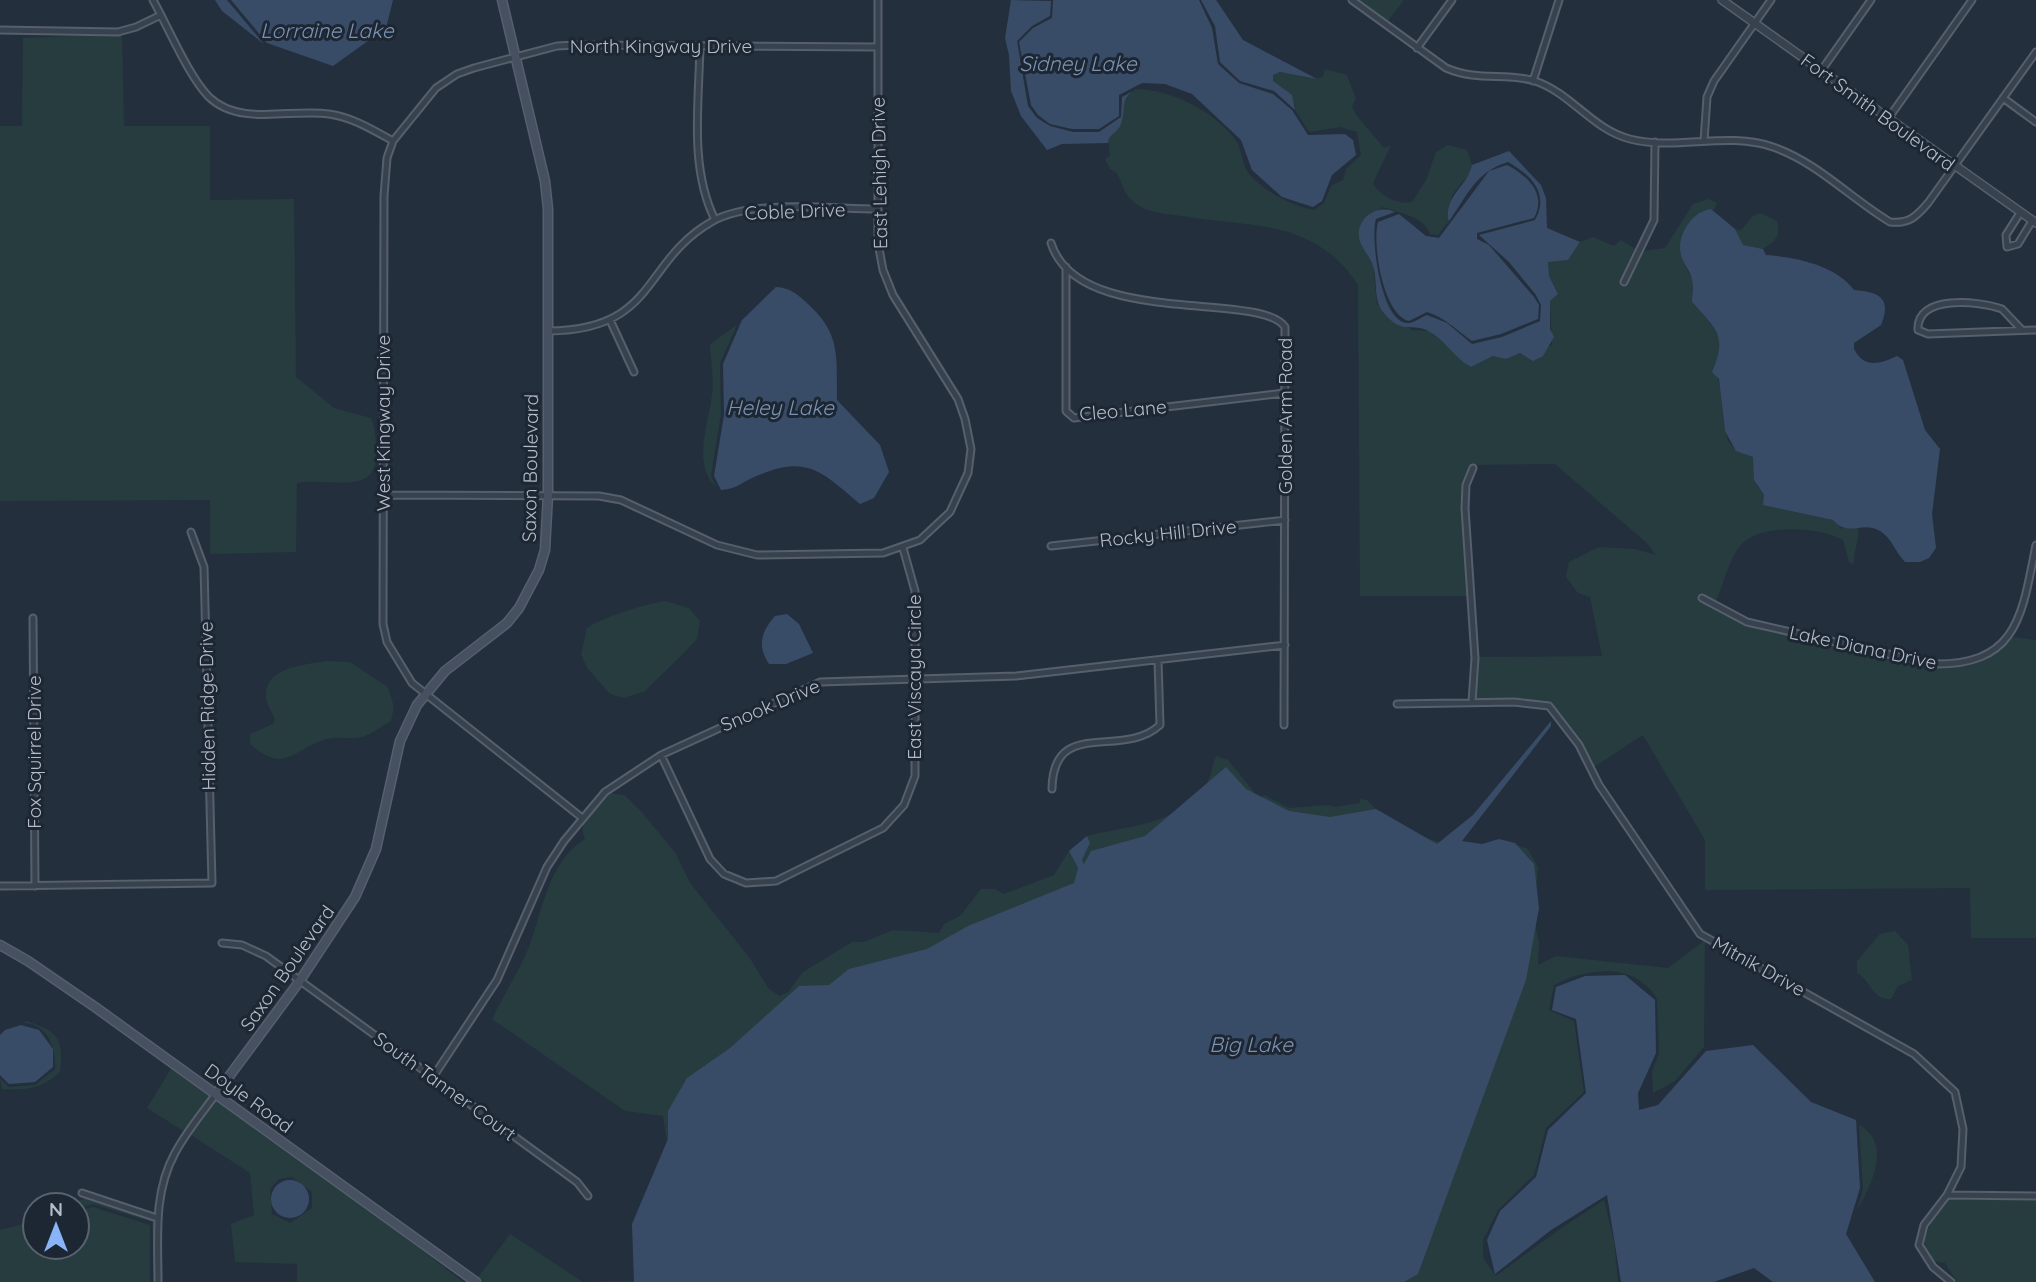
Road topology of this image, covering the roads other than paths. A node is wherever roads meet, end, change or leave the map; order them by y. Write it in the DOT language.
graph roads {
  1 [pos="153,0"];
  2 [pos="502,0"];
  3 [pos="878,0"];
  4 [pos="1352,0"];
  5 [pos="1452,0"];
  6 [pos="1721,0"];
  7 [pos="1771,0"];
  8 [pos="1871,0"];
  9 [pos="1972,0"];
  10 [pos="1557,1"];
  11 [pos="161,15"];
  12 [pos="1755,24"];
  13 [pos="0,30"];
  14 [pos="700,46"];
  15 [pos="877,47"];
  16 [pos="1417,48"];
  17 [pos="2036,52"];
  18 [pos="514,58"];
  19 [pos="1821,71"];
  20 [pos="1533,81"];
  21 [pos="2003,99"];
  22 [pos="1888,118"];
  23 [pos="2036,122"];
  24 [pos="393,141"];
  25 [pos="1704,141"];
  26 [pos="1655,142"];
  27 [pos="1954,166"];
  28 [pos="877,209"];
  29 [pos="2021,213"];
  30 [pos="715,219"];
  31 [pos="2034,222"];
  32 [pos="1051,243"];
  33 [pos="1066,267"];
  34 [pos="1624,282"];
  35 [pos="610,320"];
  36 [pos="2022,330"];
  37 [pos="2036,330"];
  38 [pos="548,331"];
  39 [pos="634,372"];
  40 [pos="1284,393"];
  41 [pos="1473,468"];
  42 [pos="383,495"];
  43 [pos="548,495"];
  44 [pos="1285,520"];
  45 [pos="191,532"];
  46 [pos="2036,545"];
  47 [pos="1051,546"];
  48 [pos="903,548"];
  49 [pos="1702,598"];
  50 [pos="33,618"];
  51 [pos="1284,645"];
  52 [pos="1158,660"];
  53 [pos="915,678"];
  54 [pos="425,693"];
  55 [pos="1472,702"];
  56 [pos="1397,704"];
  57 [pos="1284,725"];
  58 [pos="661,755"];
  59 [pos="1052,789"];
  60 [pos="581,817"];
  61 [pos="0,886"];
  62 [pos="35,886"];
  63 [pos="222,943"];
  64 [pos="0,945"];
  65 [pos="299,982"];
  66 [pos="433,1077"];
  67 [pos="216,1094"];
  68 [pos="1947,1195"];
  69 [pos="91,1196"];
  70 [pos="587,1196"];
  71 [pos="2036,1196"];
  72 [pos="157,1218"];
  73 [pos="158,1282"];
  74 [pos="476,1282"];
  75 [pos="1951,1282"];
  1 -- 11 [label="street"];
  2 -- 18 [label="main road, Saxon Boulevard"];
  3 -- 15 [label="street, East Lehigh Drive"];
  4 -- 16 [label="street"];
  5 -- 16 [label="street"];
  6 -- 12 [label="street, Fort Smith Boulevard"];
  7 -- 12 [label="street"];
  8 -- 19 [label="street"];
  9 -- 22 [label="street"];
  10 -- 20 [label="street"];
  11 -- 13 [label="street"];
  11 -- 24 [label="street"];
  12 -- 19 [label="street, Fort Smith Boulevard"];
  12 -- 25 [label="street"];
  14 -- 15 [label="street, North Kingway Drive"];
  14 -- 18 [label="street, North Kingway Drive"];
  14 -- 30 [label="street"];
  15 -- 28 [label="street, East Lehigh Drive"];
  16 -- 20 [label="street"];
  17 -- 21 [label="street"];
  18 -- 24 [label="street, North Kingway Drive"];
  18 -- 38 [label="main road, Saxon Boulevard"];
  19 -- 22 [label="street, Fort Smith Boulevard"];
  20 -- 26 [label="street"];
  21 -- 23 [label="street"];
  21 -- 27 [label="street"];
  22 -- 27 [label="street, Fort Smith Boulevard"];
  24 -- 42 [label="street, West Kingway Drive"];
  25 -- 26 [label="street"];
  25 -- 27 [label="street"];
  26 -- 34 [label="street"];
  27 -- 29 [label="street, Fort Smith Boulevard"];
  28 -- 30 [label="street, Coble Drive"];
  28 -- 48 [label="street, East Lehigh Drive"];
  29 -- 31 [label="street, Fort Smith Boulevard"];
  29 -- 31 [label="street"];
  30 -- 35 [label="street, Coble Drive"];
  32 -- 33 [label="street, Golden Arm Road"];
  33 -- 40 [label="street, Golden Arm Road"];
  33 -- 40 [label="street, Cleo Lane"];
  35 -- 38 [label="street, Coble Drive"];
  35 -- 39 [label="street"];
  36 -- 36 [label="street"];
  36 -- 37 [label="street"];
  38 -- 43 [label="main road, Saxon Boulevard"];
  40 -- 44 [label="street, Golden Arm Road"];
  41 -- 55 [label="street"];
  42 -- 43 [label="street"];
  42 -- 54 [label="street, West Kingway Drive"];
  43 -- 48 [label="street"];
  43 -- 54 [label="main road, Saxon Boulevard"];
  44 -- 47 [label="street, Rocky Hill Drive"];
  44 -- 51 [label="street, Golden Arm Road"];
  45 -- 62 [label="street, Hidden Ridge Drive"];
  46 -- 49 [label="street, Lake Diana Drive"];
  48 -- 53 [label="street, East Viscaya Circle"];
  50 -- 62 [label="street, Fox Squirrel Drive"];
  51 -- 52 [label="street, Snook Drive"];
  51 -- 57 [label="street, Golden Arm Road"];
  52 -- 53 [label="street, Snook Drive"];
  52 -- 59 [label="street"];
  53 -- 58 [label="street, Snook Drive"];
  53 -- 58 [label="street, East Viscaya Circle"];
  54 -- 60 [label="street, West Kingway Drive"];
  54 -- 65 [label="main road, Saxon Boulevard"];
  55 -- 56 [label="street, Mitnik Drive"];
  55 -- 68 [label="street, Mitnik Drive"];
  58 -- 60 [label="street, Snook Drive"];
  60 -- 66 [label="street, Snook Drive"];
  61 -- 62 [label="street"];
  63 -- 65 [label="street, South Tanner Court"];
  64 -- 67 [label="main road, Doyle Road"];
  65 -- 66 [label="street, South Tanner Court"];
  65 -- 67 [label="main road, Saxon Boulevard"];
  66 -- 70 [label="street, South Tanner Court"];
  67 -- 72 [label="street, Saxon Boulevard"];
  67 -- 74 [label="main road, Doyle Road"];
  68 -- 71 [label="street"];
  68 -- 75 [label="street, Mitnik Drive"];
  69 -- 72 [label="street"];
  72 -- 73 [label="street, Saxon Boulevard"];
}
